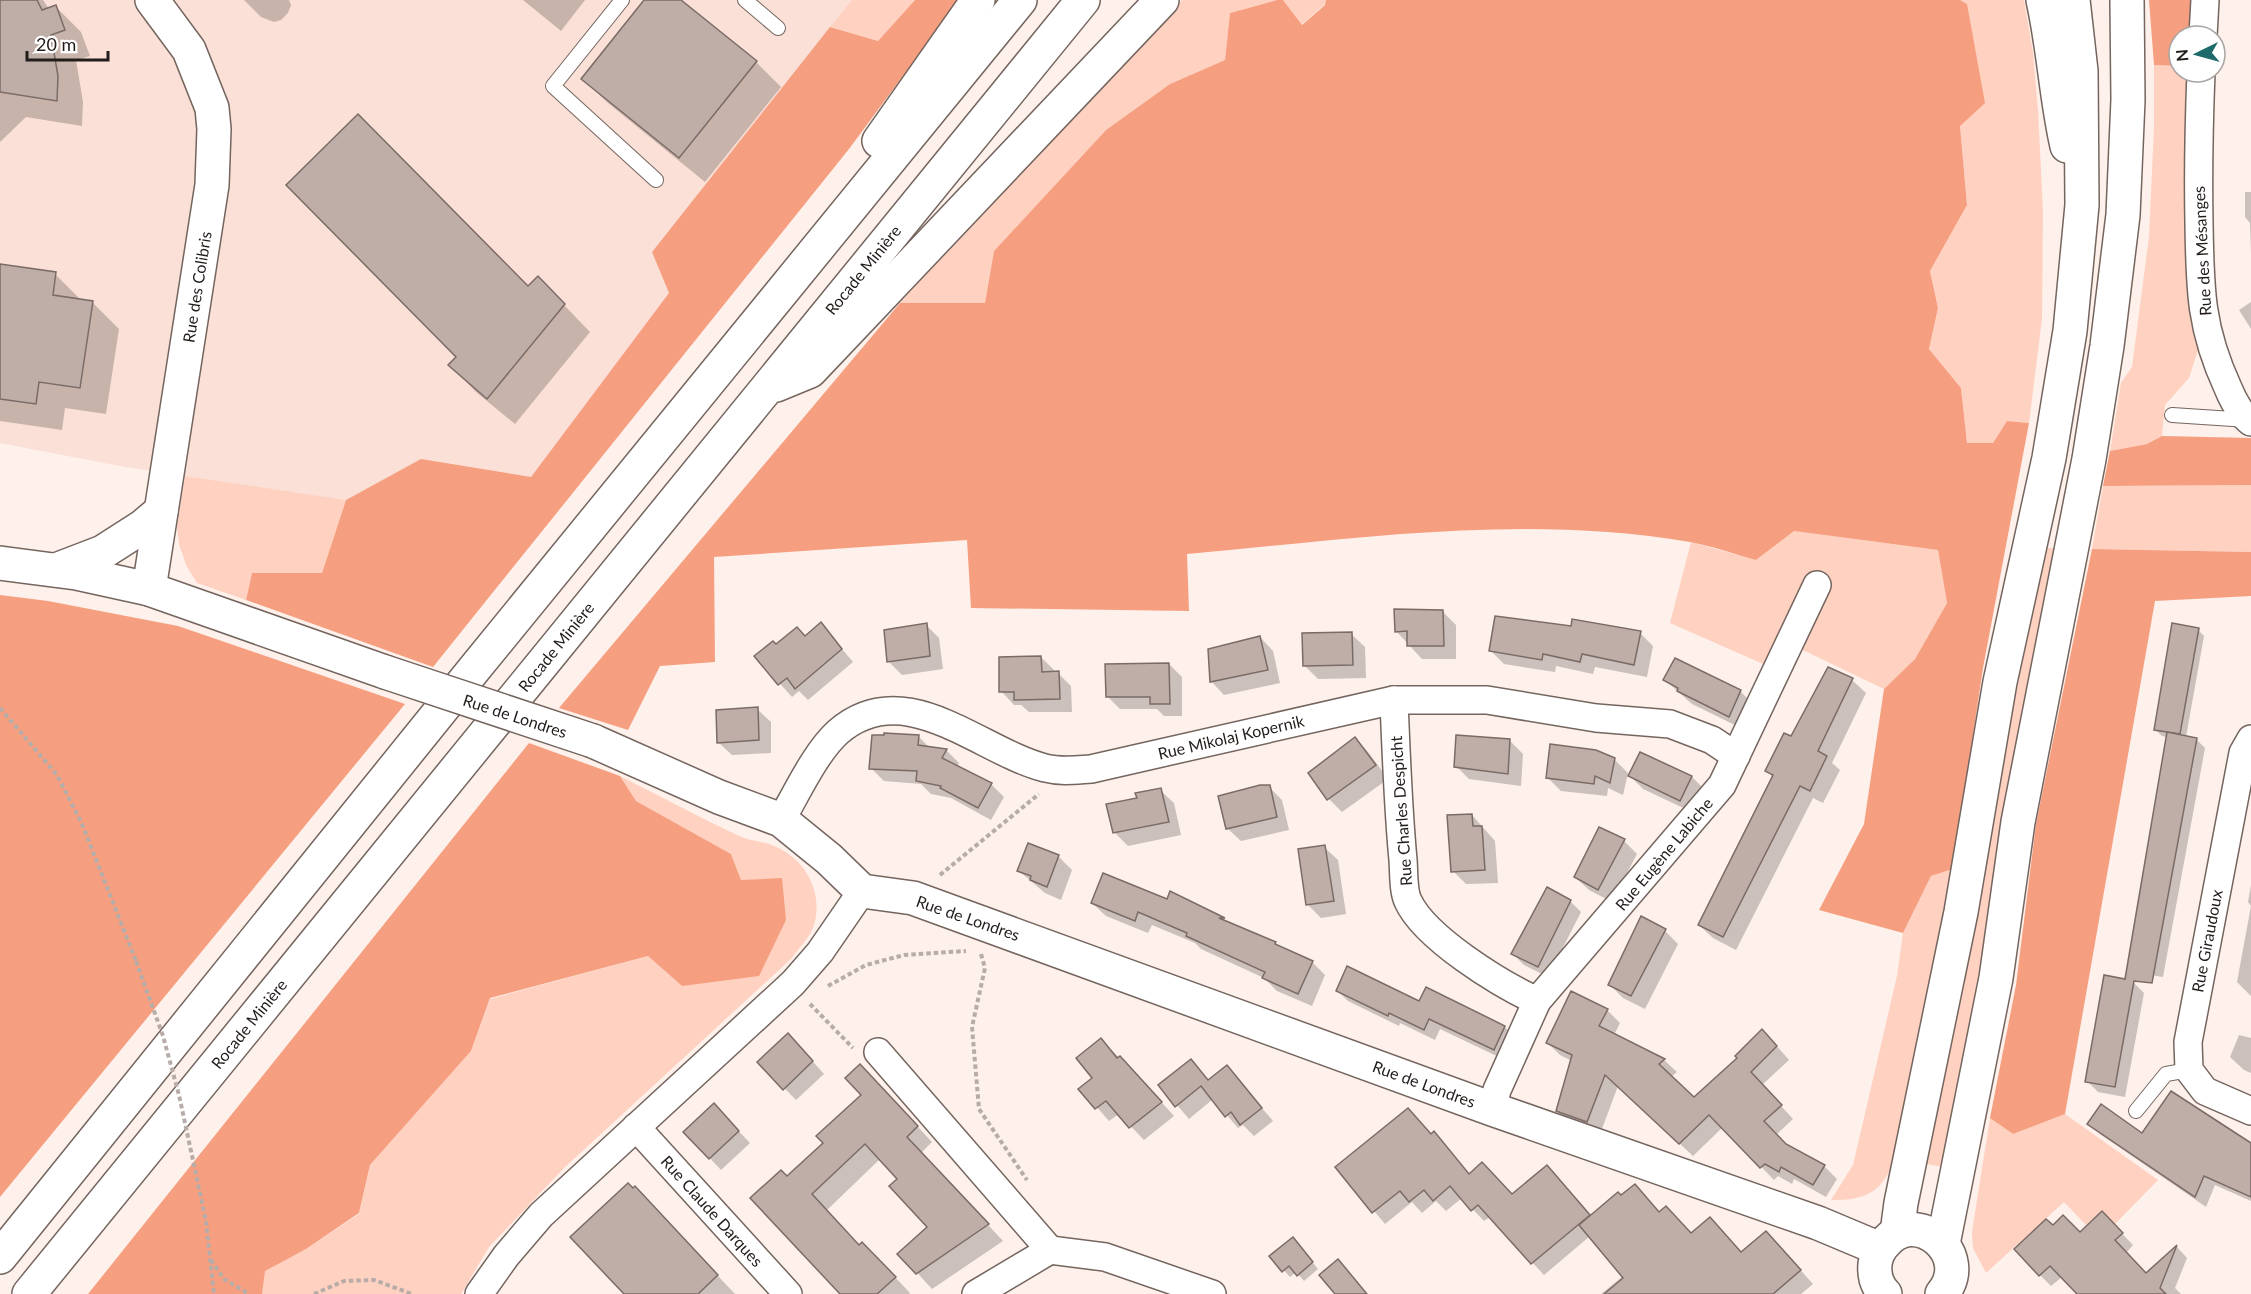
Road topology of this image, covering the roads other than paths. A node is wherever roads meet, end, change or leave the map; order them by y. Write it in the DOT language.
graph roads {
  1 [pos="152,0"];
  2 [pos="622,0"];
  3 [pos="745,0"];
  4 [pos="978,0"];
  5 [pos="1020,0"];
  6 [pos="1083,0"];
  7 [pos="1162,0"];
  8 [pos="2043,0"];
  9 [pos="2073,0"];
  10 [pos="2114,0"];
  11 [pos="2127,0"];
  12 [pos="2205,0"];
  13 [pos="2204,24"];
  14 [pos="778,28"];
  15 [pos="2128,61"];
  16 [pos="2201,84"];
  17 [pos="656,180"];
  18 [pos="859,197"];
  19 [pos="2082,205"];
  20 [pos="766,389"];
  21 [pos="2172,415"];
  22 [pos="2250,421"];
  23 [pos="161,511"];
  24 [pos="0,563"];
  25 [pos="55,570"];
  26 [pos="1816,585"];
  27 [pos="149,588"];
  28 [pos="1395,700"];
  29 [pos="2251,739"];
  30 [pos="1736,756"];
  31 [pos="781,820"];
  32 [pos="862,891"];
  33 [pos="1537,1001"];
  34 [pos="878,1052"];
  35 [pos="2189,1070"];
  36 [pos="1492,1109"];
  37 [pos="2136,1111"];
  38 [pos="2251,1111"];
  39 [pos="636,1127"];
  40 [pos="1888,1241"];
  41 [pos="1943,1244"];
  42 [pos="1050,1250"];
  43 [pos="0,1257"];
  44 [pos="1947,1292"];
  45 [pos="1883,1293"];
  46 [pos="30,1294"];
  47 [pos="479,1294"];
  48 [pos="788,1294"];
  49 [pos="976,1294"];
  50 [pos="1212,1294"];
  1 -- 23 [label="main road, Rue des Colibris"];
  2 -- 17 [label="lane"];
  3 -- 14 [label="lane"];
  4 -- 18 [label="main road"];
  5 -- 18 [label="main road"];
  6 -- 20 [label="main road, Rocade Minière"];
  7 -- 20 [label="main road"];
  8 -- 19 [label="main road"];
  9 -- 19 [label="main road"];
  10 -- 15 [label="main road"];
  11 -- 15 [label="main road"];
  12 -- 13 [label="street"];
  15 -- 41 [label="main road"];
  16 -- 22 [label="street, Rue des Mésanges"];
  18 -- 43 [label="main road"];
  19 -- 40 [label="main road"];
  20 -- 46 [label="main road, Rocade Minière"];
  21 -- 22 [label="lane"];
  23 -- 25 [label="main road"];
  23 -- 27 [label="main road, Rue des Colibris"];
  24 -- 25 [label="main road, Rue de Londres"];
  25 -- 27 [label="main road, Rue de Londres"];
  26 -- 30 [label="street, Rue Eugène Labiche"];
  27 -- 31 [label="main road, Rue de Londres, bridge"];
  28 -- 30 [label="street, Rue Mikolaj Kopernik"];
  28 -- 31 [label="street, Rue Mikolaj Kopernik"];
  28 -- 33 [label="street, Rue Charles Despicht"];
  29 -- 35 [label="street, Rue Giraudoux"];
  30 -- 33 [label="street, Rue Eugène Labiche"];
  31 -- 32 [label="main road, Rue de Londres"];
  32 -- 36 [label="main road, Rue de Londres"];
  32 -- 39 [label="street"];
  33 -- 36 [label="street, Rue Eugène Labiche"];
  34 -- 42 [label="street"];
  35 -- 37 [label="lane"];
  35 -- 38 [label="street"];
  36 -- 40 [label="main road, Rue de Londres"];
  39 -- 47 [label="street"];
  39 -- 48 [label="street, Rue Claude Darques"];
  40 -- 41 [label="main road"];
  40 -- 45 [label="main road"];
  41 -- 44 [label="main road"];
  42 -- 49 [label="street"];
  42 -- 50 [label="street"];
}
